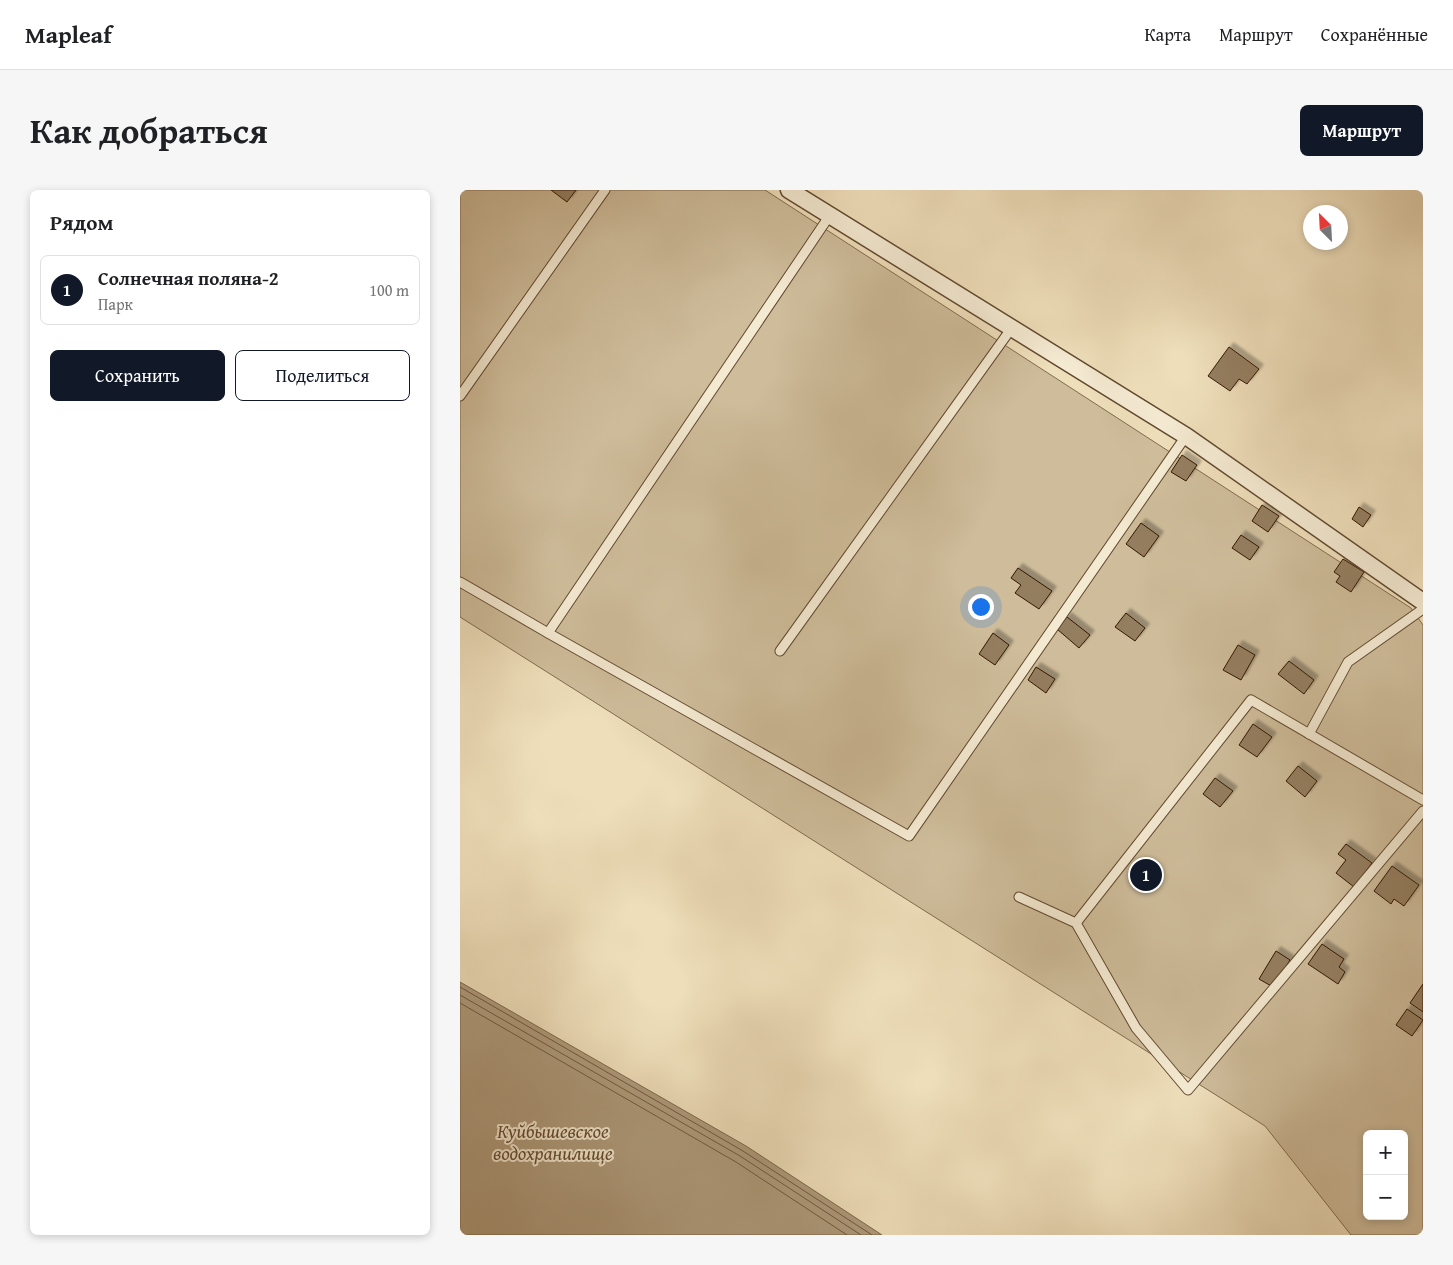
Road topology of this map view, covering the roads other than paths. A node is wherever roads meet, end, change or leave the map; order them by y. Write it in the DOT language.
graph roads {
  1 [pos="605,190"];
  2 [pos="789,190"];
  3 [pos="830,215"];
  4 [pos="1011,329"];
  5 [pos="460,396"];
  6 [pos="1186,436"];
  7 [pos="460,582"];
  8 [pos="1423,602"];
  9 [pos="1423,608"];
  10 [pos="548,633"];
  11 [pos="780,651"];
  12 [pos="1309,734"];
  13 [pos="1423,800"];
  14 [pos="1423,811"];
  15 [pos="1018,897"];
  16 [pos="1076,923"];
  1 -- 5 [label="lane"];
  2 -- 3 [label="street"];
  3 -- 4 [label="street"];
  3 -- 10 [label="lane"];
  4 -- 6 [label="street"];
  4 -- 11 [label="lane"];
  6 -- 8 [label="street"];
  6 -- 10 [label="lane"];
  7 -- 10 [label="lane"];
  9 -- 12 [label="lane"];
  12 -- 13 [label="lane"];
  12 -- 16 [label="lane"];
  14 -- 16 [label="lane"];
  15 -- 16 [label="lane"];
}
